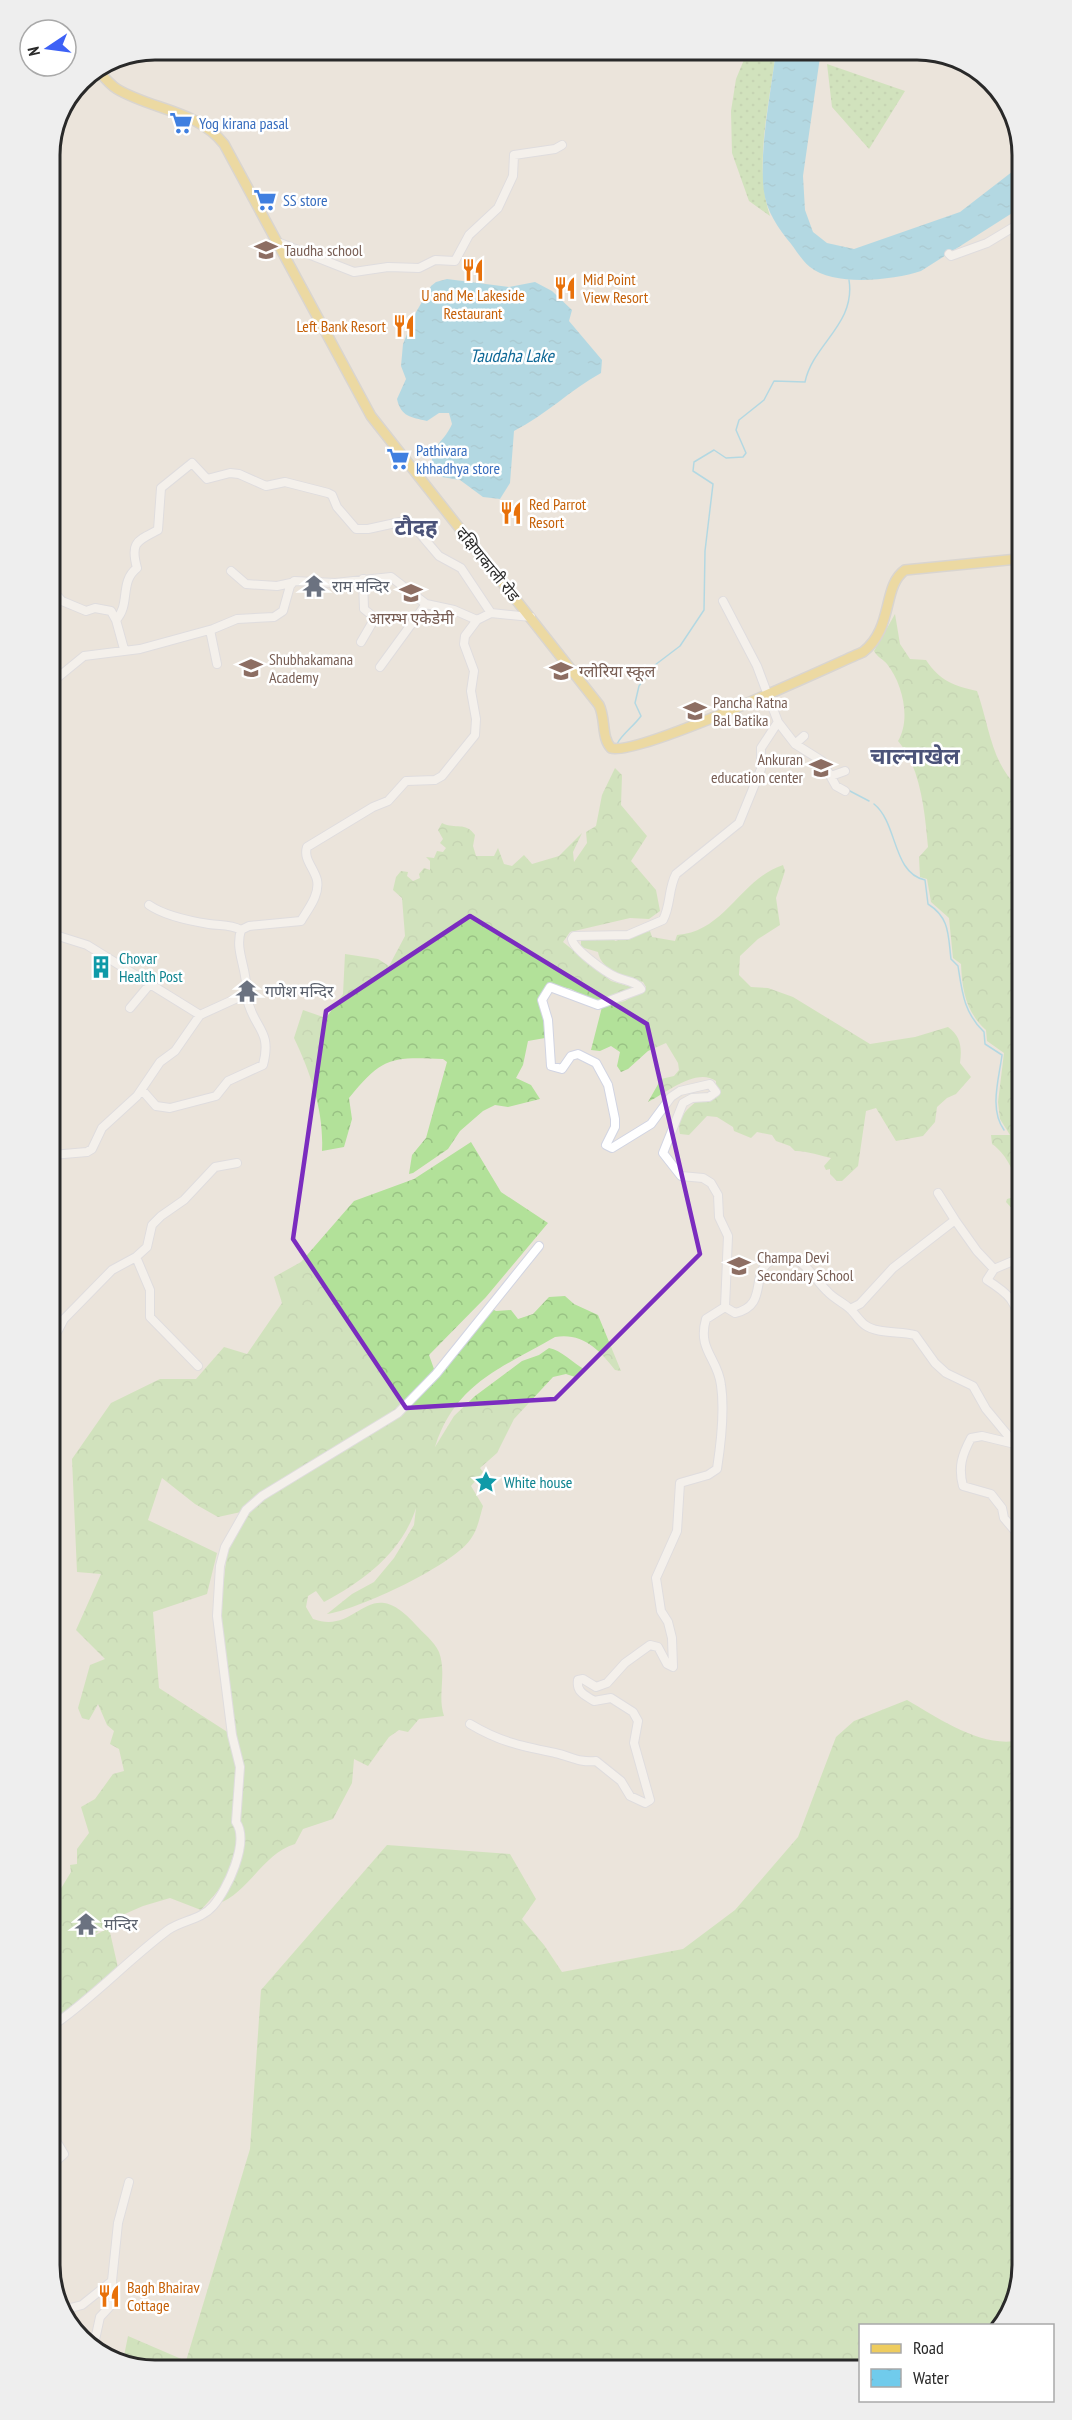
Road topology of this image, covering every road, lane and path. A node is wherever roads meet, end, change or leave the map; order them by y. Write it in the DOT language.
graph roads {
  1 [pos="104,75"];
  2 [pos="562,145"];
  3 [pos="1012,228"];
  4 [pos="280,243"];
  5 [pos="949,254"];
  6 [pos="1012,560"];
  7 [pos="231,571"];
  8 [pos="363,579"];
  9 [pos="291,583"];
  10 [pos="60,599"];
  11 [pos="723,602"];
  12 [pos="426,604"];
  13 [pos="491,613"];
  14 [pos="531,617"];
  15 [pos="117,620"];
  16 [pos="477,620"];
  17 [pos="210,630"];
  18 [pos="361,642"];
  19 [pos="124,649"];
  20 [pos="217,664"];
  21 [pos="380,667"];
  22 [pos="60,676"];
  23 [pos="768,694"];
  24 [pos="778,722"];
  25 [pos="845,771"];
  26 [pos="833,776"];
  27 [pos="845,790"];
  28 [pos="149,905"];
  29 [pos="241,930"];
  30 [pos="60,937"];
  31 [pos="150,984"];
  32 [pos="246,994"];
  33 [pos="130,1008"];
  34 [pos="200,1015"];
  35 [pos="142,1090"];
  36 [pos="60,1154"];
  37 [pos="237,1163"];
  38 [pos="938,1193"];
  39 [pos="955,1220"];
  40 [pos="538,1246"];
  41 [pos="136,1257"];
  42 [pos="1012,1261"];
  43 [pos="994,1269"];
  44 [pos="1012,1298"];
  45 [pos="725,1307"];
  46 [pos="850,1309"];
  47 [pos="60,1327"];
  48 [pos="198,1366"];
  49 [pos="1012,1437"];
  50 [pos="1012,1443"];
  51 [pos="1012,1527"];
  52 [pos="470,1724"];
  53 [pos="60,2019"];
  54 [pos="129,2182"];
  55 [pos="112,2281"];
  56 [pos="71,2308"];
  57 [pos="95,2338"];
  1 -- 4 [label="main road, दक्षिणकाली रोड"];
  2 -- 4 [label="street"];
  3 -- 5 [label="street"];
  4 -- 14 [label="main road, दक्षिणकाली रोड"];
  6 -- 23 [label="main road, दक्षिणकाली रोड"];
  7 -- 9 [label="street"];
  8 -- 9 [label="street"];
  8 -- 12 [label="street"];
  8 -- 18 [label="street"];
  9 -- 17 [label="street"];
  10 -- 15 [label="street"];
  11 -- 23 [label="street"];
  12 -- 16 [label="street"];
  12 -- 21 [label="street"];
  13 -- 14 [label="street"];
  13 -- 15 [label="street"];
  13 -- 16 [label="street"];
  14 -- 23 [label="main road, दक्षिणकाली रोड"];
  15 -- 19 [label="street"];
  16 -- 29 [label="street"];
  17 -- 19 [label="street"];
  17 -- 20 [label="street"];
  19 -- 22 [label="street"];
  23 -- 24 [label="street"];
  24 -- 26 [label="street"];
  24 -- 45 [label="street"];
  25 -- 26 [label="street"];
  26 -- 27 [label="street"];
  28 -- 29 [label="street"];
  29 -- 32 [label="street"];
  30 -- 31 [label="street"];
  31 -- 33 [label="street"];
  31 -- 34 [label="street"];
  32 -- 34 [label="street"];
  32 -- 35 [label="street"];
  34 -- 35 [label="street"];
  35 -- 36 [label="street"];
  37 -- 41 [label="street"];
  38 -- 39 [label="street"];
  39 -- 43 [label="street"];
  39 -- 46 [label="street"];
  40 -- 53 [label="street"];
  41 -- 47 [label="street"];
  41 -- 48 [label="street"];
  42 -- 43 [label="street"];
  43 -- 44 [label="street"];
  45 -- 46 [label="street"];
  45 -- 52 [label="street"];
  46 -- 49 [label="street"];
  50 -- 51 [label="street"];
  54 -- 55 [label="street"];
  55 -- 56 [label="street"];
  55 -- 57 [label="street"];
}
